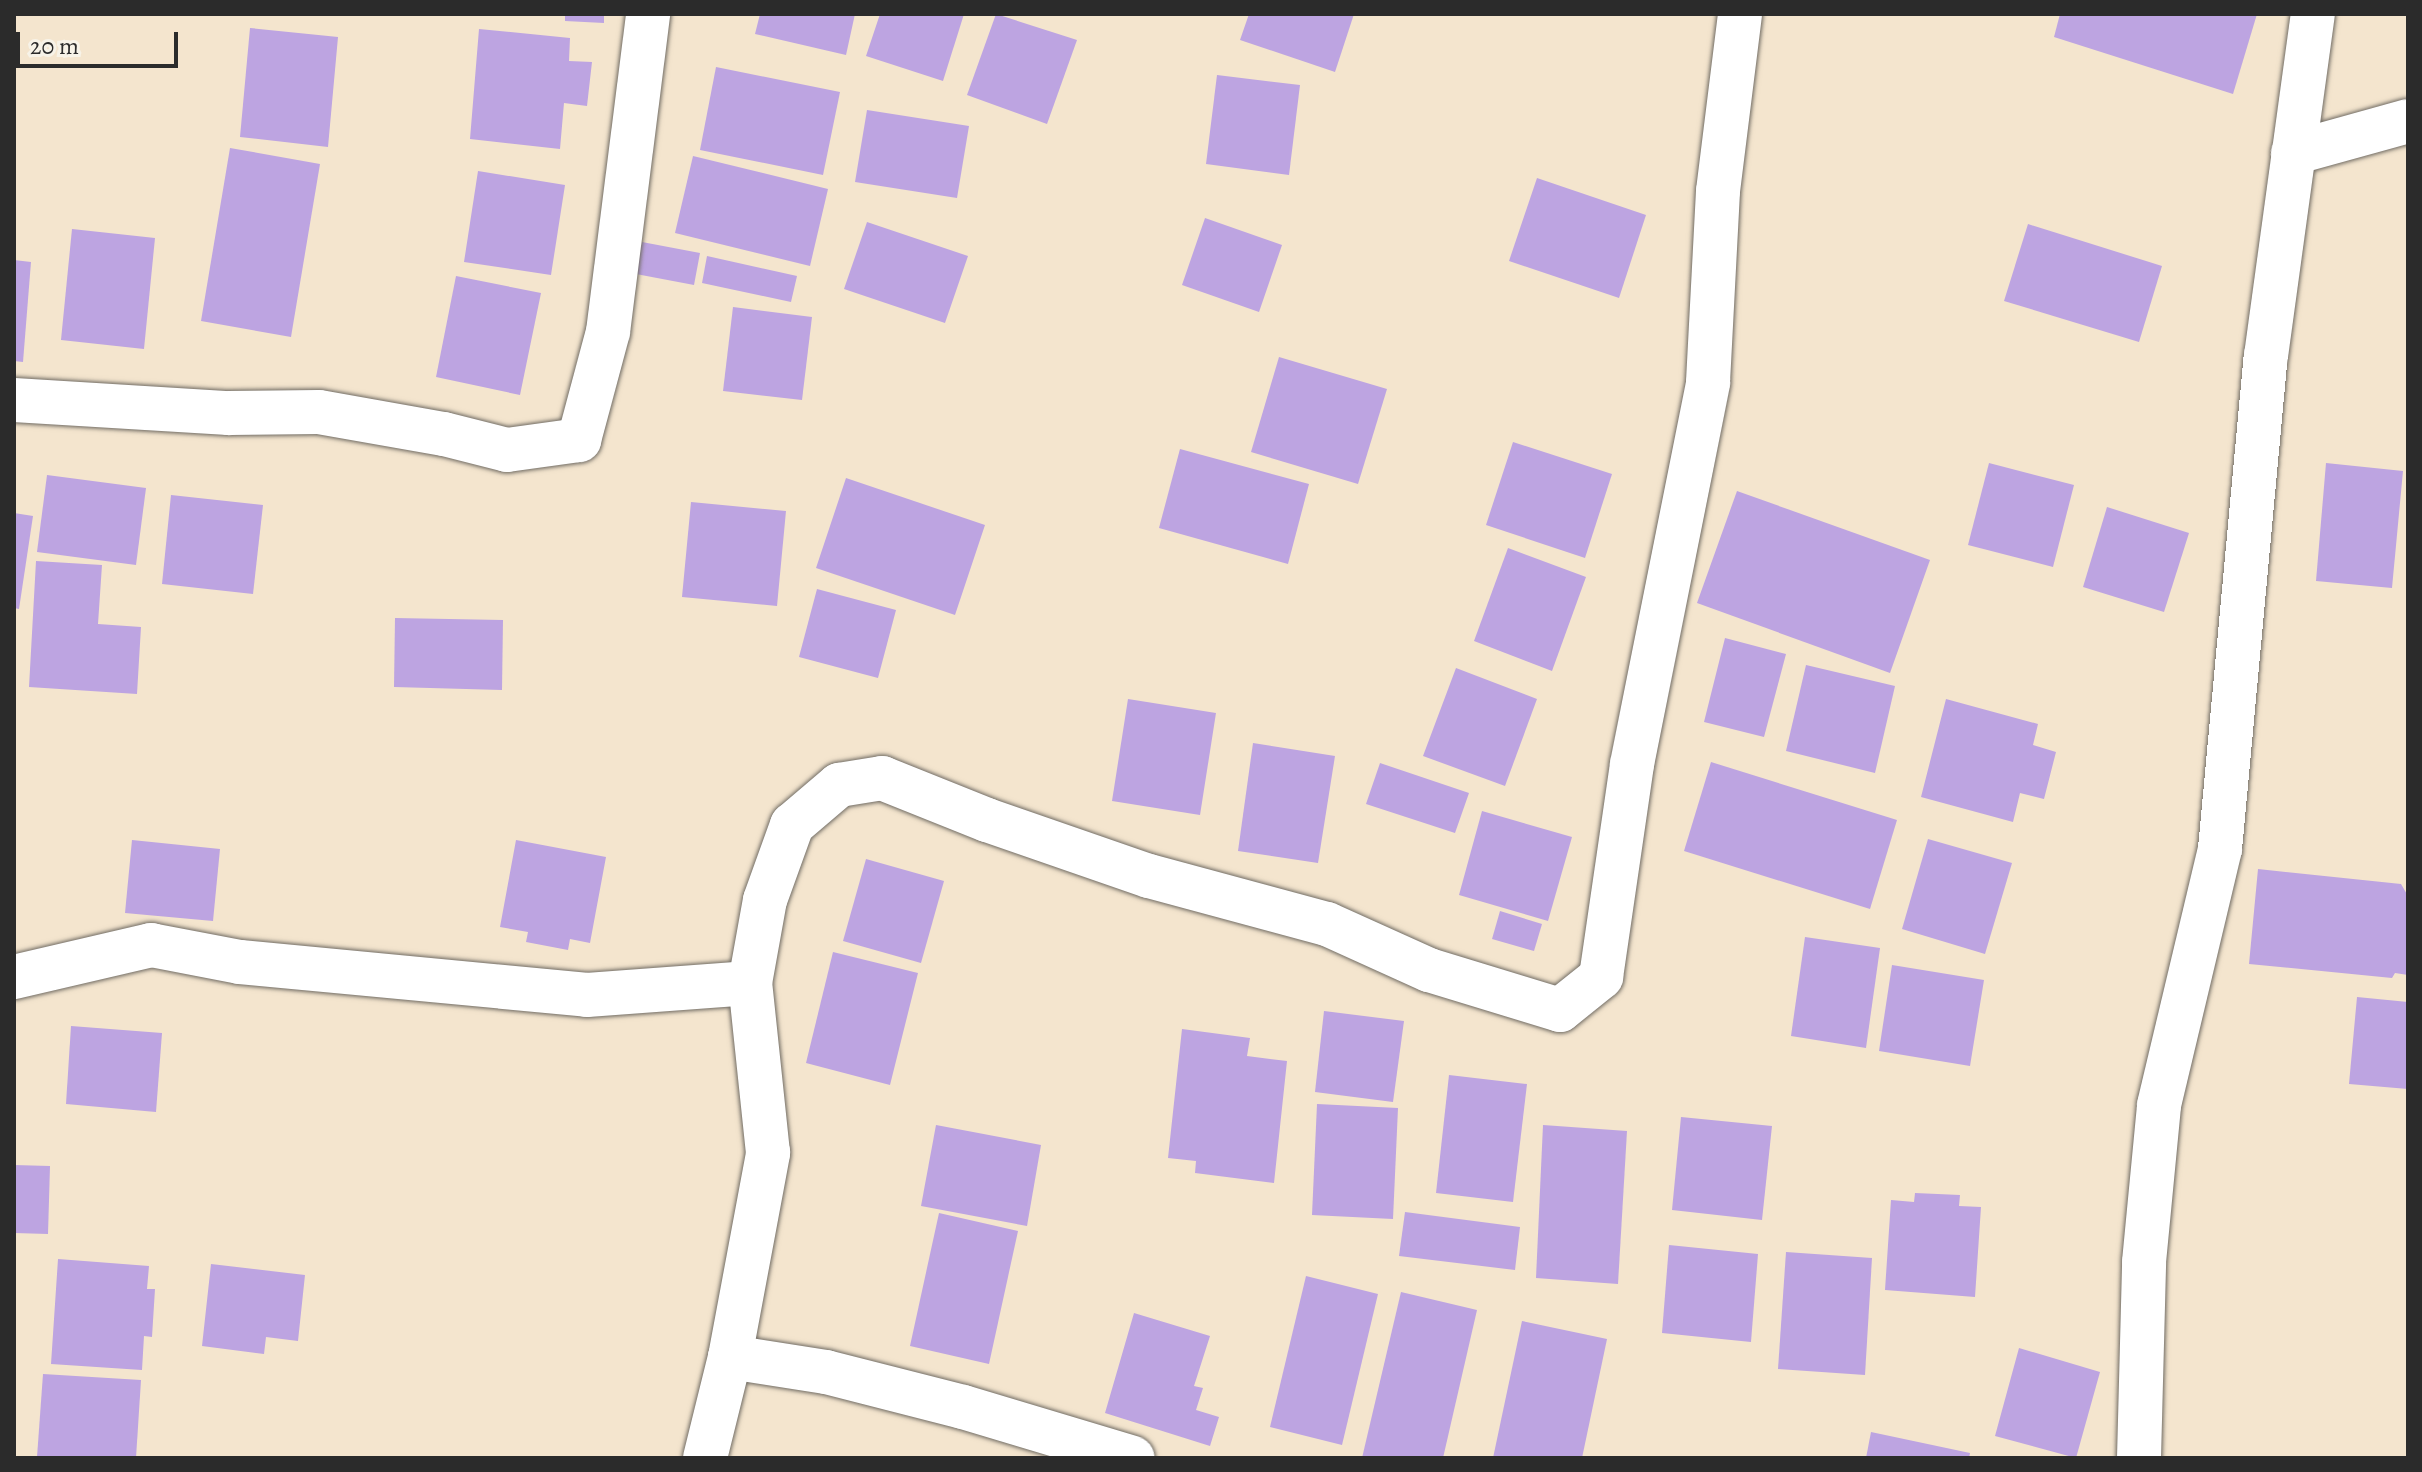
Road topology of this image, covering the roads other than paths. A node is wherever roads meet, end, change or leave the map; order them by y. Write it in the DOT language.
graph roads {
  1 [pos="648,14"];
  2 [pos="1740,14"];
  3 [pos="2313,14"];
  4 [pos="2408,121"];
  5 [pos="2293,153"];
  6 [pos="14,400"];
  7 [pos="14,977"];
  8 [pos="750,983"];
  9 [pos="730,1357"];
  10 [pos="705,1458"];
  11 [pos="1133,1458"];
  12 [pos="2139,1458"];
  1 -- 6 [label="street"];
  2 -- 8 [label="street"];
  3 -- 5 [label="street"];
  4 -- 5 [label="street"];
  5 -- 12 [label="street"];
  7 -- 8 [label="street"];
  8 -- 9 [label="street"];
  9 -- 10 [label="street"];
  9 -- 11 [label="street"];
}
